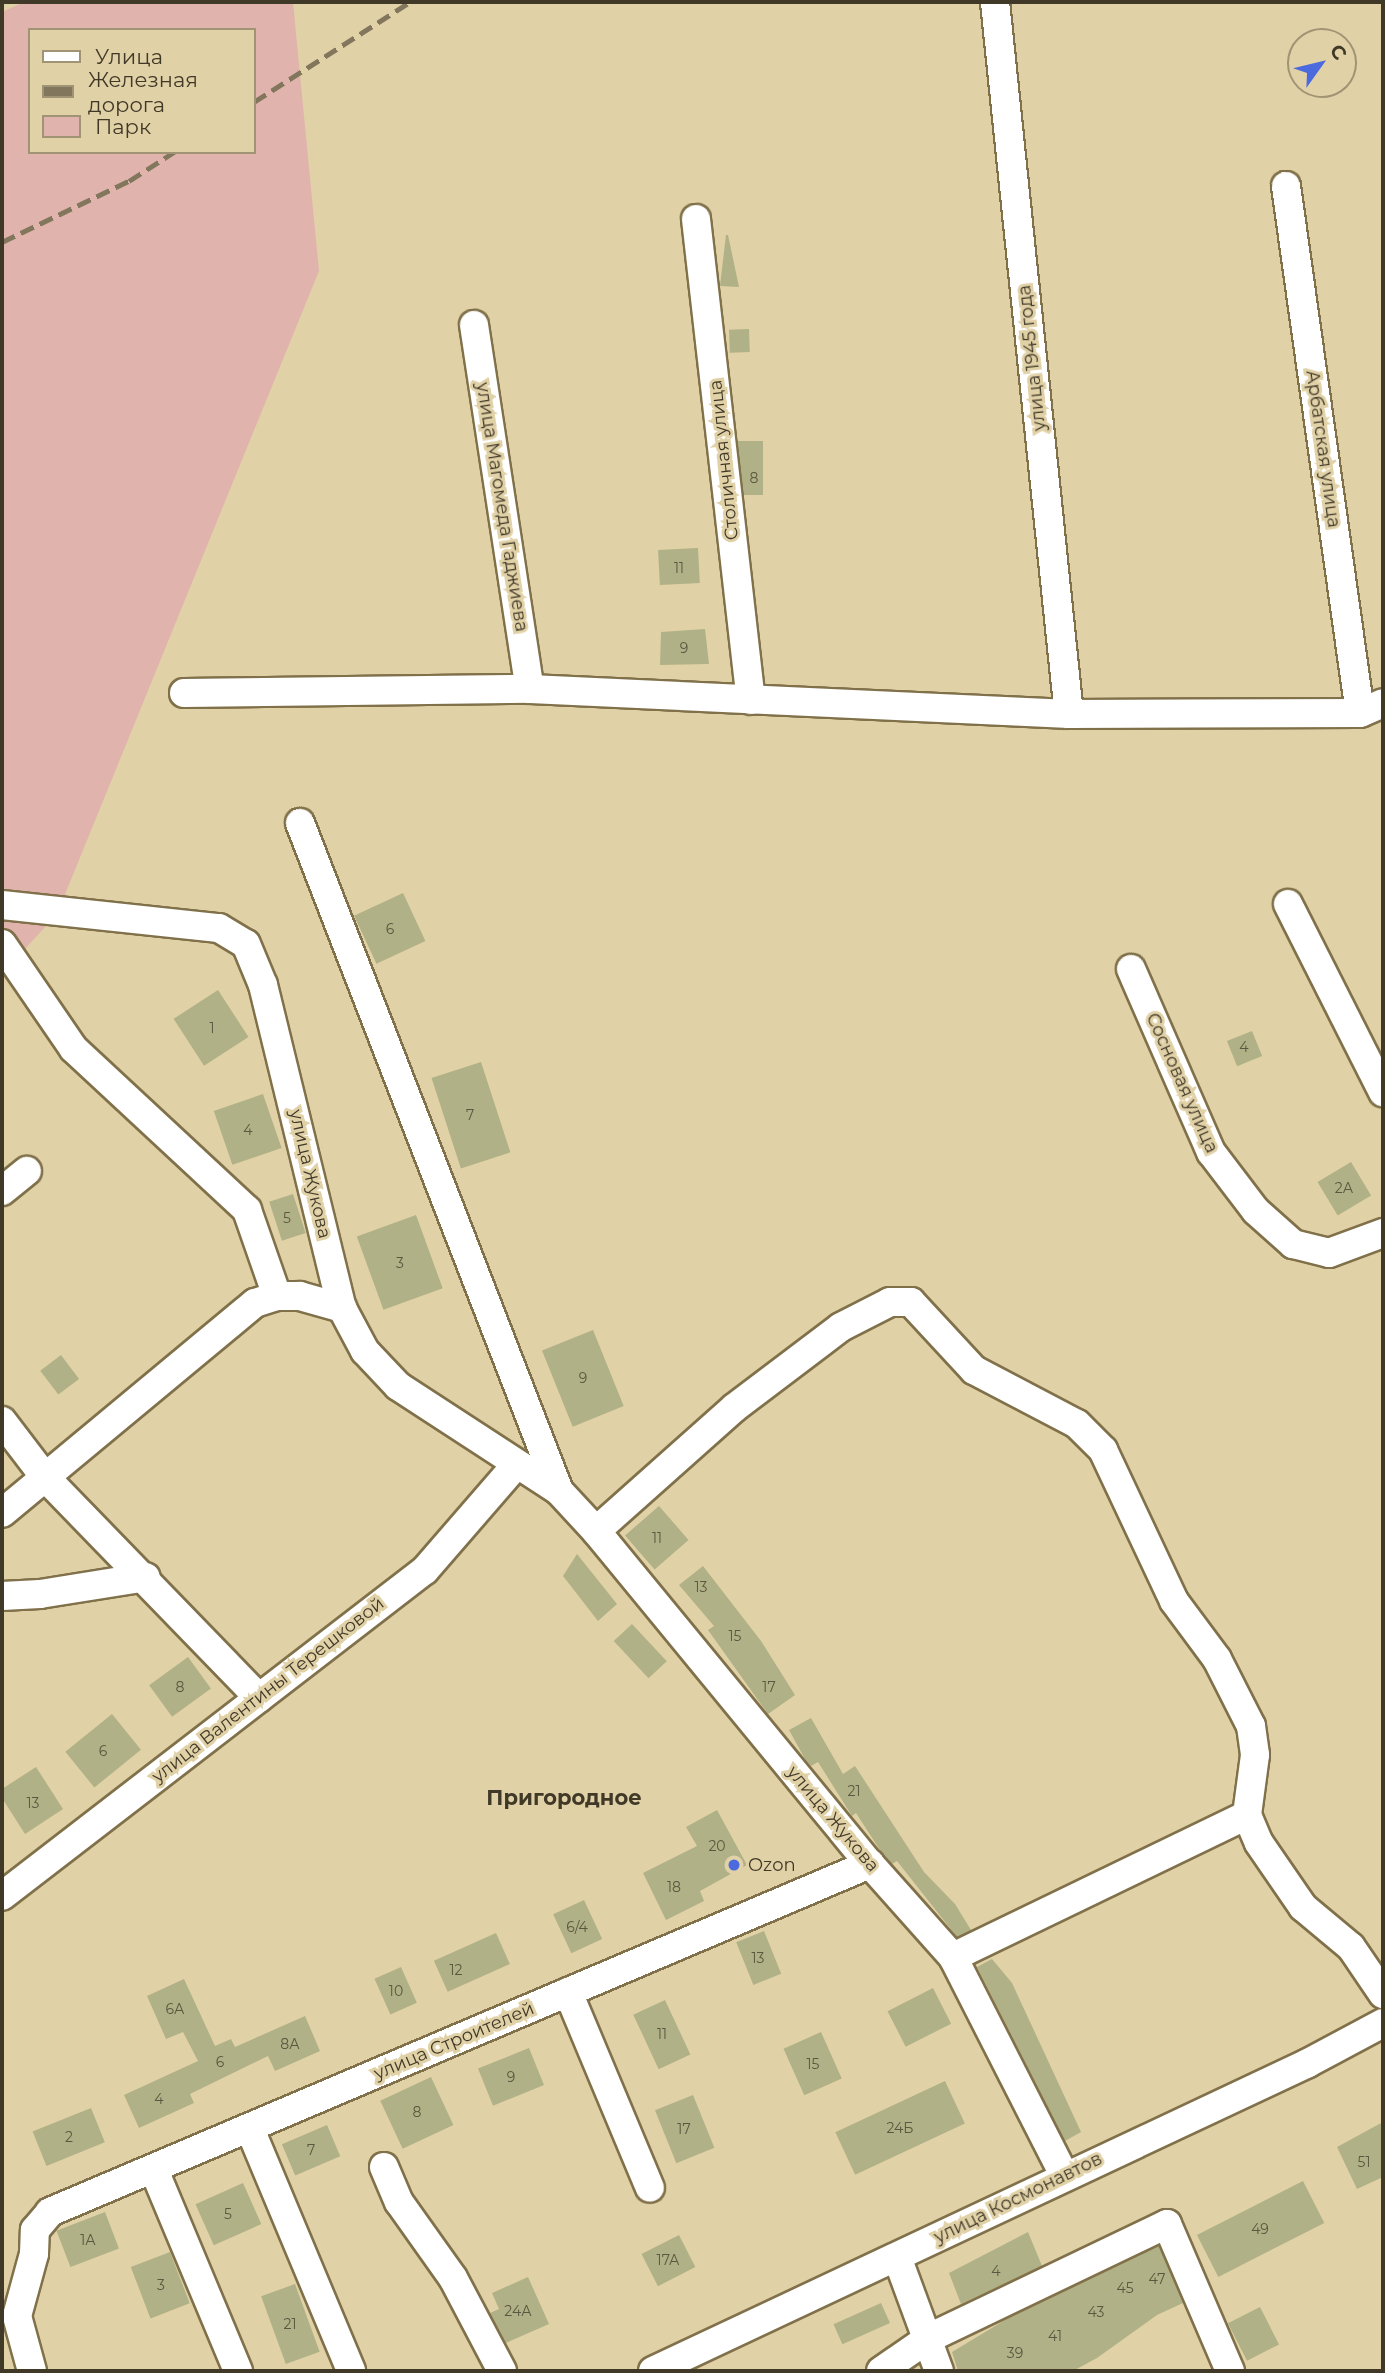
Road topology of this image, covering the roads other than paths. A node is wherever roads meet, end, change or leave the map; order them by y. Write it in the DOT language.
graph roads {
  1 [pos="995,2"];
  2 [pos="1286,186"];
  3 [pos="696,219"];
  4 [pos="474,325"];
  5 [pos="530,689"];
  6 [pos="184,694"];
  7 [pos="751,700"];
  8 [pos="1372,708"];
  9 [pos="1069,714"];
  10 [pos="300,823"];
  11 [pos="1288,904"];
  12 [pos="2,905"];
  13 [pos="2,944"];
  14 [pos="1131,969"];
  15 [pos="1383,1092"];
  16 [pos="27,1171"];
  17 [pos="2,1191"];
  18 [pos="1383,1233"];
  19 [pos="277,1296"];
  20 [pos="342,1308"];
  21 [pos="2,1421"];
  22 [pos="516,1465"];
  23 [pos="44,1476"];
  24 [pos="559,1491"];
  25 [pos="2,1513"];
  26 [pos="596,1531"];
  27 [pos="146,1577"];
  28 [pos="2,1596"];
  29 [pos="259,1698"];
  30 [pos="1247,1815"];
  31 [pos="870,1864"];
  32 [pos="2,1896"];
  33 [pos="953,1957"];
  34 [pos="568,1992"];
  35 [pos="1383,1994"];
  36 [pos="1383,2023"];
  37 [pos="250,2129"];
  38 [pos="384,2167"];
  39 [pos="153,2170"];
  40 [pos="1064,2175"];
  41 [pos="650,2188"];
  42 [pos="897,2257"];
  43 [pos="929,2338"];
  44 [pos="32,2371"];
  45 [pos="239,2371"];
  46 [pos="351,2371"];
  47 [pos="502,2371"];
  48 [pos="653,2371"];
  49 [pos="881,2371"];
  50 [pos="939,2371"];
  51 [pos="1230,2371"];
  1 -- 9 [label="street, улица 1945 года"];
  2 -- 8 [label="street, Арбатская улица"];
  3 -- 7 [label="street, Столичная улица"];
  4 -- 5 [label="street, улица Магомеда Гаджиева"];
  5 -- 6 [label="street"];
  5 -- 7 [label="street"];
  7 -- 9 [label="street"];
  8 -- 9 [label="street"];
  10 -- 24 [label="street, улица Жукова"];
  11 -- 15 [label="street"];
  12 -- 20 [label="street, улица Жукова"];
  13 -- 19 [label="street"];
  14 -- 18 [label="street, Сосновая улица"];
  16 -- 17 [label="street"];
  19 -- 20 [label="street"];
  19 -- 23 [label="street"];
  20 -- 22 [label="street, улица Жукова"];
  21 -- 23 [label="street"];
  22 -- 24 [label="street, улица Жукова"];
  22 -- 29 [label="street, улица Валентины Терешковой"];
  23 -- 25 [label="street"];
  23 -- 27 [label="street"];
  24 -- 26 [label="street, улица Жукова"];
  26 -- 30 [label="street"];
  26 -- 31 [label="street, улица Жукова"];
  27 -- 28 [label="street"];
  27 -- 29 [label="street"];
  29 -- 32 [label="street, улица Валентины Терешковой"];
  30 -- 33 [label="street"];
  30 -- 35 [label="street"];
  31 -- 33 [label="street, улица Жукова"];
  31 -- 34 [label="street, улица Строителей"];
  33 -- 40 [label="street, улица Жукова"];
  34 -- 37 [label="street, улица Строителей"];
  34 -- 41 [label="street"];
  36 -- 40 [label="street, улица Космонавтов"];
  37 -- 39 [label="street, улица Строителей"];
  37 -- 46 [label="street"];
  38 -- 47 [label="street"];
  39 -- 44 [label="street, улица Строителей"];
  39 -- 45 [label="street"];
  40 -- 42 [label="street, улица Космонавтов"];
  42 -- 43 [label="street"];
  42 -- 48 [label="street, улица Космонавтов"];
  43 -- 49 [label="street"];
  43 -- 50 [label="street"];
  43 -- 51 [label="street"];
}
